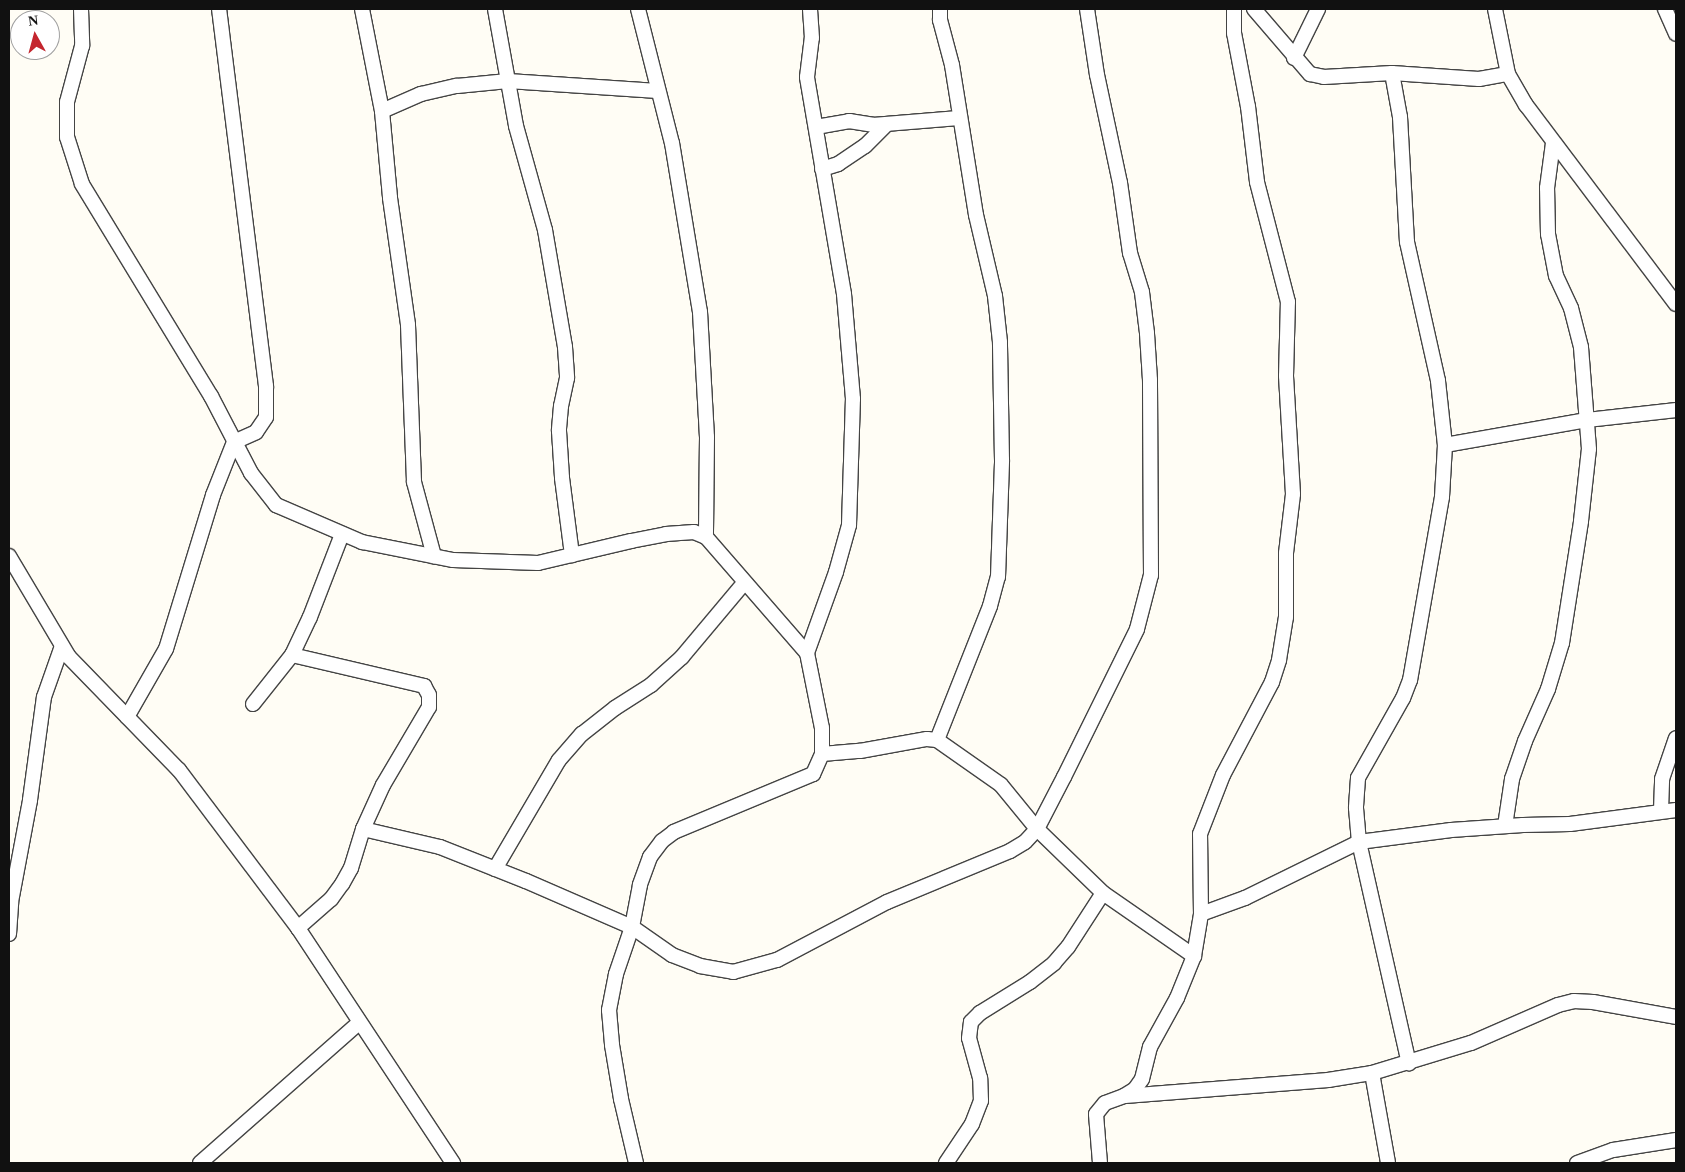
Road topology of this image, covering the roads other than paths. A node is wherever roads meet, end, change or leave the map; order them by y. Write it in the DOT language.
graph roads {
  1 [pos="81,9"];
  2 [pos="219,9"];
  3 [pos="362,9"];
  4 [pos="495,9"];
  5 [pos="638,9"];
  6 [pos="810,9"];
  7 [pos="940,9"];
  8 [pos="1087,9"];
  9 [pos="1234,9"];
  10 [pos="1254,9"];
  11 [pos="1318,9"];
  12 [pos="1495,9"];
  13 [pos="1670,14"];
  14 [pos="1676,34"];
  15 [pos="1294,58"];
  16 [pos="1392,73"];
  17 [pos="1508,74"];
  18 [pos="508,81"];
  19 [pos="658,91"];
  20 [pos="382,111"];
  21 [pos="959,118"];
  22 [pos="887,124"];
  23 [pos="816,127"];
  24 [pos="1553,143"];
  25 [pos="822,169"];
  26 [pos="1676,304"];
  27 [pos="1676,410"];
  28 [pos="1587,420"];
  29 [pos="234,442"];
  30 [pos="1445,445"];
  31 [pos="342,534"];
  32 [pos="706,537"];
  33 [pos="572,555"];
  34 [pos="9,556"];
  35 [pos="434,556"];
  36 [pos="744,583"];
  37 [pos="62,646"];
  38 [pos="806,653"];
  39 [pos="292,655"];
  40 [pos="253,704"];
  41 [pos="127,716"];
  42 [pos="1676,738"];
  43 [pos="937,740"];
  44 [pos="822,754"];
  45 [pos="1676,810"];
  46 [pos="1661,811"];
  47 [pos="1505,826"];
  48 [pos="363,829"];
  49 [pos="1037,829"];
  50 [pos="1359,842"];
  51 [pos="495,868"];
  52 [pos="1103,894"];
  53 [pos="1200,914"];
  54 [pos="632,927"];
  55 [pos="298,928"];
  56 [pos="9,934"];
  57 [pos="1194,956"];
  58 [pos="1676,1016"];
  59 [pos="359,1023"];
  60 [pos="1409,1063"];
  61 [pos="1372,1073"];
  62 [pos="1124,1096"];
  63 [pos="1676,1140"];
  64 [pos="200,1163"];
  65 [pos="453,1163"];
  66 [pos="636,1163"];
  67 [pos="946,1163"];
  68 [pos="1100,1163"];
  69 [pos="1388,1163"];
  70 [pos="1577,1163"];
  1 -- 29 [label="street"];
  2 -- 29 [label="street"];
  3 -- 20 [label="street"];
  4 -- 18 [label="street"];
  5 -- 19 [label="street"];
  6 -- 23 [label="street"];
  7 -- 21 [label="street"];
  8 -- 49 [label="street"];
  9 -- 53 [label="street"];
  10 -- 15 [label="street"];
  11 -- 15 [label="street"];
  12 -- 17 [label="street"];
  13 -- 14 [label="street"];
  15 -- 16 [label="street"];
  16 -- 17 [label="street"];
  16 -- 30 [label="street"];
  17 -- 24 [label="street"];
  18 -- 19 [label="street"];
  18 -- 20 [label="street"];
  18 -- 33 [label="street"];
  19 -- 32 [label="street"];
  20 -- 35 [label="street"];
  21 -- 22 [label="street"];
  21 -- 43 [label="street"];
  22 -- 23 [label="street"];
  22 -- 25 [label="street"];
  23 -- 25 [label="street"];
  24 -- 26 [label="street"];
  24 -- 28 [label="street"];
  25 -- 38 [label="street"];
  27 -- 28 [label="street"];
  28 -- 30 [label="street"];
  28 -- 47 [label="street"];
  29 -- 31 [label="street"];
  29 -- 41 [label="street"];
  30 -- 50 [label="street"];
  31 -- 35 [label="street"];
  31 -- 39 [label="street"];
  32 -- 33 [label="street"];
  32 -- 36 [label="street"];
  33 -- 35 [label="street"];
  34 -- 37 [label="street"];
  36 -- 38 [label="street"];
  36 -- 51 [label="street"];
  37 -- 41 [label="street"];
  37 -- 56 [label="street"];
  38 -- 44 [label="street"];
  39 -- 40 [label="street"];
  39 -- 48 [label="street"];
  41 -- 55 [label="street"];
  42 -- 46 [label="street"];
  43 -- 44 [label="street"];
  43 -- 49 [label="street"];
  44 -- 54 [label="street"];
  45 -- 46 [label="street"];
  46 -- 47 [label="street"];
  47 -- 50 [label="street"];
  48 -- 51 [label="street"];
  48 -- 55 [label="street"];
  49 -- 52 [label="street"];
  49 -- 54 [label="street"];
  50 -- 53 [label="street"];
  50 -- 60 [label="street"];
  51 -- 54 [label="street"];
  52 -- 57 [label="street"];
  52 -- 67 [label="street"];
  53 -- 57 [label="street"];
  54 -- 66 [label="street"];
  55 -- 59 [label="street"];
  57 -- 62 [label="street"];
  58 -- 60 [label="street"];
  59 -- 64 [label="street"];
  59 -- 65 [label="street"];
  60 -- 61 [label="street"];
  61 -- 62 [label="street"];
  61 -- 69 [label="street"];
  62 -- 68 [label="street"];
  63 -- 70 [label="street"];
}
